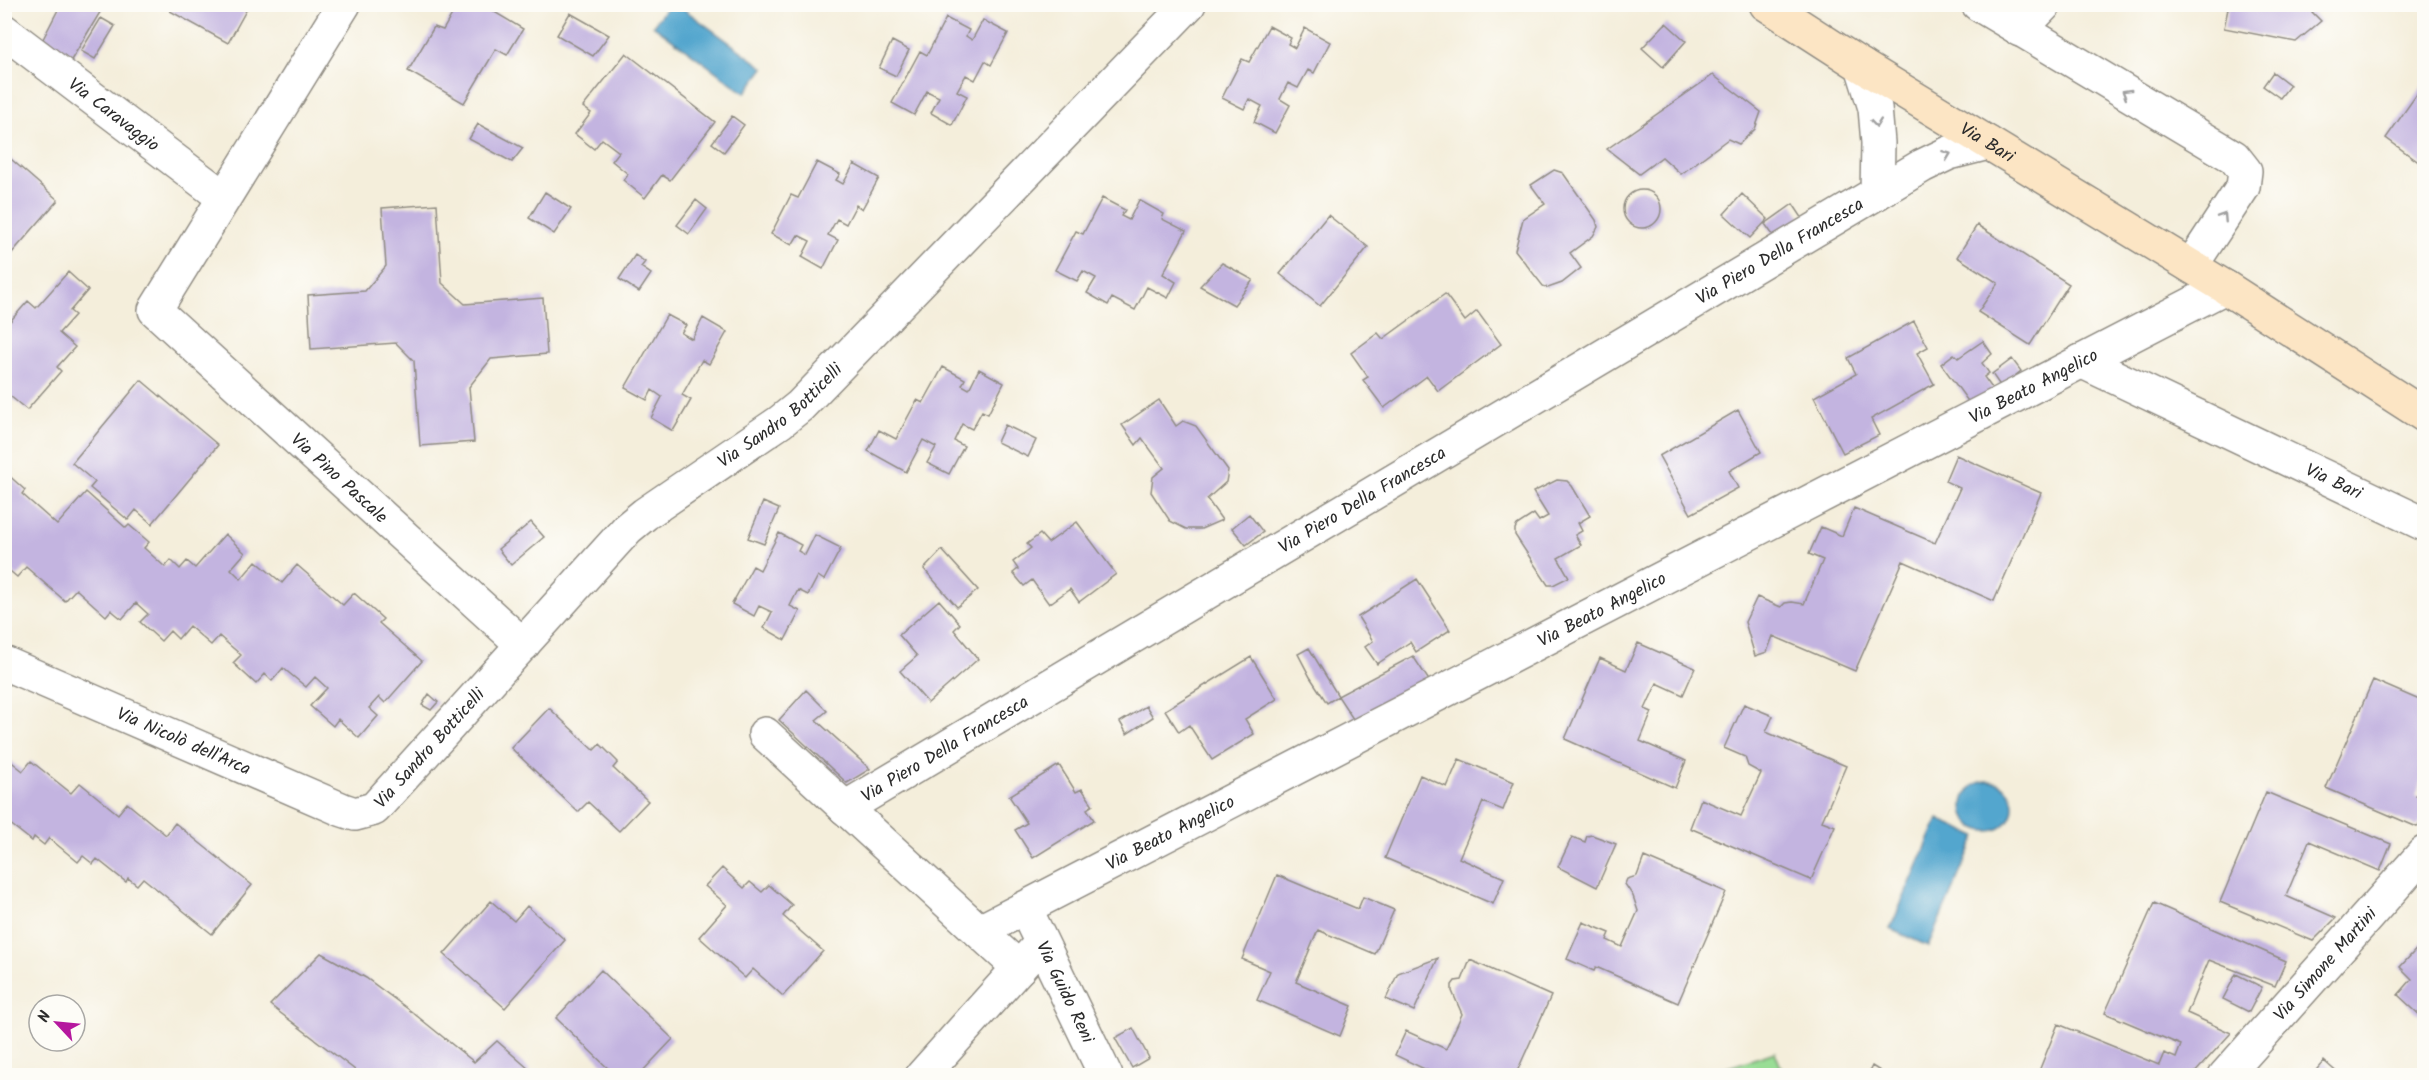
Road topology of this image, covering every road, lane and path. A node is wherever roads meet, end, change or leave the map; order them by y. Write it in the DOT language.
graph roads {
  1 [pos="344,4"];
  2 [pos="1189,4"];
  3 [pos="1978,4"];
  4 [pos="2045,4"];
  5 [pos="1782,8"];
  6 [pos="2020,30"];
  7 [pos="4,31"];
  8 [pos="1862,66"];
  9 [pos="1988,143"];
  10 [pos="1877,193"];
  11 [pos="224,197"];
  12 [pos="2192,267"];
  13 [pos="2225,287"];
  14 [pos="2081,361"];
  15 [pos="2424,415"];
  16 [pos="2424,524"];
  17 [pos="524,645"];
  18 [pos="4,663"];
  19 [pos="765,734"];
  20 [pos="845,808"];
  21 [pos="364,813"];
  22 [pos="2424,853"];
  23 [pos="1025,908"];
  24 [pos="980,931"];
  25 [pos="1041,943"];
  26 [pos="1019,968"];
  27 [pos="922,1076"];
  28 [pos="1106,1076"];
  29 [pos="2225,1076"];
  1 -- 11 [label="street"];
  2 -- 17 [label="street, Via Sandro Botticelli"];
  3 -- 6 [label="street"];
  4 -- 6 [label="street"];
  5 -- 8 [label="main road, Via Bari"];
  12 -- 6 [label="street, one-way"];
  7 -- 11 [label="street, Via Caravaggio"];
  8 -- 9 [label="main road, Via Bari"];
  8 -- 10 [label="street, one-way"];
  10 -- 9 [label="street, Via Piero Della Francesca, one-way"];
  9 -- 12 [label="main road, Via Bari"];
  10 -- 20 [label="street, Via Piero Della Francesca"];
  11 -- 17 [label="street, Via Pino Pascale"];
  12 -- 13 [label="main road, Via Bari"];
  13 -- 14 [label="street, Via Beato Angelico"];
  13 -- 15 [label="main road, Via Bari"];
  14 -- 16 [label="street, Via Bari"];
  14 -- 23 [label="street, Via Beato Angelico"];
  17 -- 21 [label="street, Via Sandro Botticelli"];
  18 -- 21 [label="street, Via Nicolò dell'Arca"];
  19 -- 20 [label="street, Via Piero Della Francesca"];
  20 -- 24 [label="street, Via Piero Della Francesca"];
  22 -- 29 [label="street, Via Simone Martini"];
  23 -- 24 [label="street, Via Beato Angelico"];
  23 -- 25 [label="street, Via Guido Reni"];
  24 -- 26 [label="street, Via Piero Della Francesca"];
  25 -- 26 [label="street"];
  25 -- 28 [label="street, Via Guido Reni"];
  26 -- 27 [label="street"];
}
